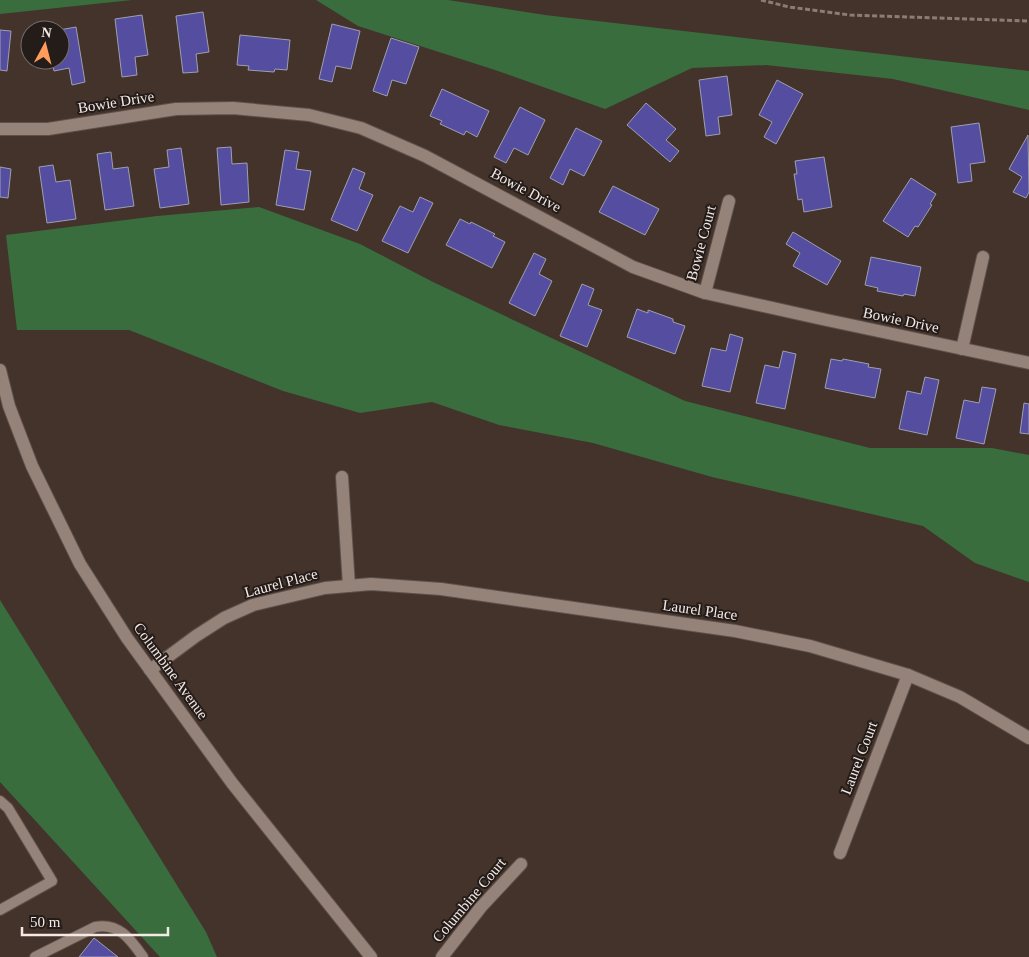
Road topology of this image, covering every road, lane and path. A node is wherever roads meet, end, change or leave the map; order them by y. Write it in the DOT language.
graph roads {
  1 [pos="761,0"];
  2 [pos="1029,21"];
  3 [pos="0,129"];
  4 [pos="729,201"];
  5 [pos="983,257"];
  6 [pos="705,293"];
  7 [pos="962,349"];
  8 [pos="1029,363"];
  9 [pos="0,370"];
  10 [pos="342,477"];
  11 [pos="348,586"];
  12 [pos="150,670"];
  13 [pos="908,675"];
  14 [pos="1029,738"];
  15 [pos="0,801"];
  16 [pos="840,853"];
  17 [pos="521,864"];
  18 [pos="0,910"];
  19 [pos="35,957"];
  20 [pos="143,957"];
  21 [pos="371,957"];
  22 [pos="442,957"];
  1 -- 2 [label="path"];
  3 -- 6 [label="street, Bowie Drive"];
  4 -- 6 [label="street, Bowie Court"];
  5 -- 7 [label="street"];
  6 -- 7 [label="street, Bowie Drive"];
  7 -- 8 [label="street, Bowie Drive"];
  9 -- 12 [label="street, Columbine Avenue"];
  10 -- 11 [label="street"];
  11 -- 12 [label="street, Laurel Place"];
  11 -- 13 [label="street, Laurel Place"];
  12 -- 21 [label="street, Columbine Avenue"];
  13 -- 14 [label="street, Laurel Place"];
  13 -- 16 [label="street, Laurel Court"];
  15 -- 18 [label="lane"];
  17 -- 22 [label="street, Columbine Court"];
  19 -- 20 [label="lane"];
}
